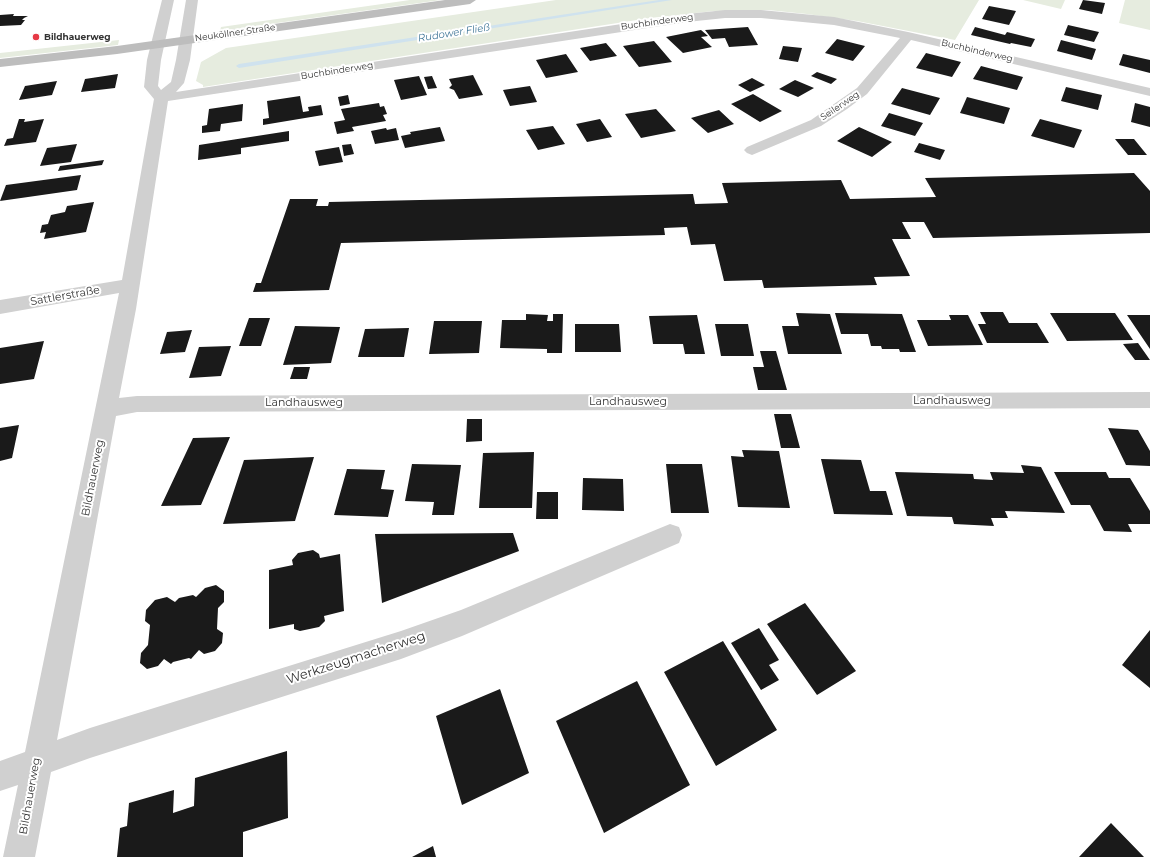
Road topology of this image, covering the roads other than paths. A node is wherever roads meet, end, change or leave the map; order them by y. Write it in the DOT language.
graph roads {
  1 [pos="168,0"];
  2 [pos="192,0"];
  3 [pos="470,0"];
  4 [pos="195,24"];
  5 [pos="160,29"];
  6 [pos="145,31"];
  7 [pos="908,36"];
  8 [pos="187,40"];
  9 [pos="157,44"];
  10 [pos="0,63"];
  11 [pos="1150,92"];
  12 [pos="161,98"];
  13 [pos="752,150"];
  14 [pos="130,285"];
  15 [pos="0,307"];
  16 [pos="1150,400"];
  17 [pos="107,409"];
  18 [pos="670,535"];
  19 [pos="36,764"];
  20 [pos="0,776"];
  21 [pos="19,857"];
  1 -- 5 [label="street"];
  2 -- 4 [label="street"];
  3 -- 8 [label="main road, Neuköllner Straße"];
  4 -- 5 [label="main road, Neuköllner Straße"];
  4 -- 8 [label="street"];
  5 -- 6 [label="main road, Neuköllner Straße"];
  5 -- 9 [label="street"];
  7 -- 11 [label="street, Buchbinderweg"];
  7 -- 12 [label="street, Buchbinderweg"];
  7 -- 13 [label="street, Seilerweg"];
  8 -- 9 [label="main road, Neuköllner Straße"];
  8 -- 12 [label="street"];
  9 -- 10 [label="main road, Neuköllner Straße"];
  9 -- 12 [label="street"];
  12 -- 14 [label="street, Bildhauerweg"];
  14 -- 15 [label="street, Sattlerstraße"];
  14 -- 17 [label="street, Bildhauerweg"];
  16 -- 17 [label="street, Landhausweg"];
  17 -- 19 [label="street, Bildhauerweg"];
  18 -- 19 [label="street, Werkzeugmacherweg"];
  19 -- 20 [label="street, Werkzeugmacherweg"];
  19 -- 21 [label="street, Bildhauerweg"];
}
